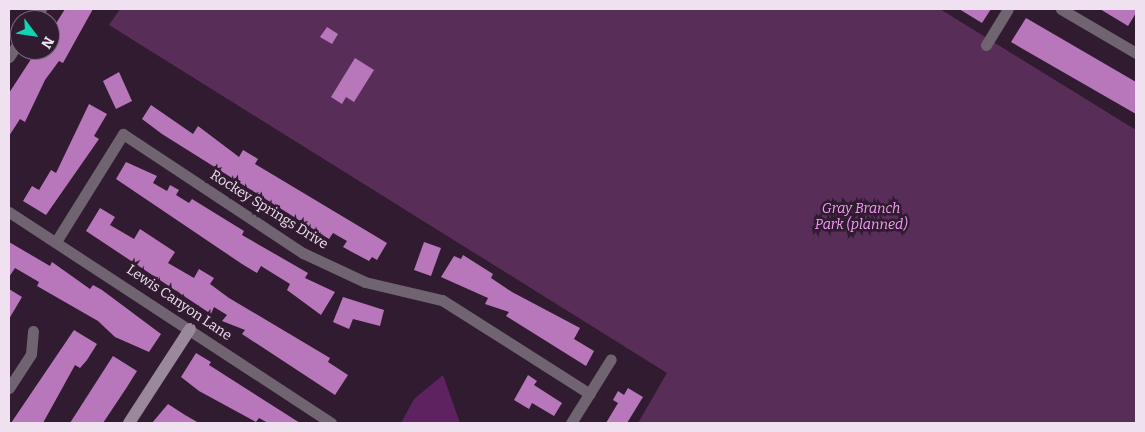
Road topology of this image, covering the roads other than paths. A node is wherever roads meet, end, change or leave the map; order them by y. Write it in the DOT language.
graph roads {
  1 [pos="1008,9"];
  2 [pos="1061,9"];
  3 [pos="986,45"];
  4 [pos="1136,53"];
  5 [pos="9,212"];
  6 [pos="57,240"];
  7 [pos="190,329"];
  8 [pos="33,331"];
  9 [pos="611,359"];
  10 [pos="9,388"];
  11 [pos="590,394"];
  12 [pos="129,423"];
  13 [pos="331,423"];
  14 [pos="571,423"];
  1 -- 3 [label="street"];
  2 -- 4 [label="street"];
  5 -- 6 [label="street, Lewis Canyon Lane"];
  6 -- 7 [label="street, Lewis Canyon Lane"];
  6 -- 11 [label="street, Rockey Springs Drive"];
  7 -- 12 [label="street"];
  7 -- 13 [label="street, Lewis Canyon Lane"];
  8 -- 10 [label="street"];
  9 -- 11 [label="street"];
  11 -- 14 [label="street"];
}
